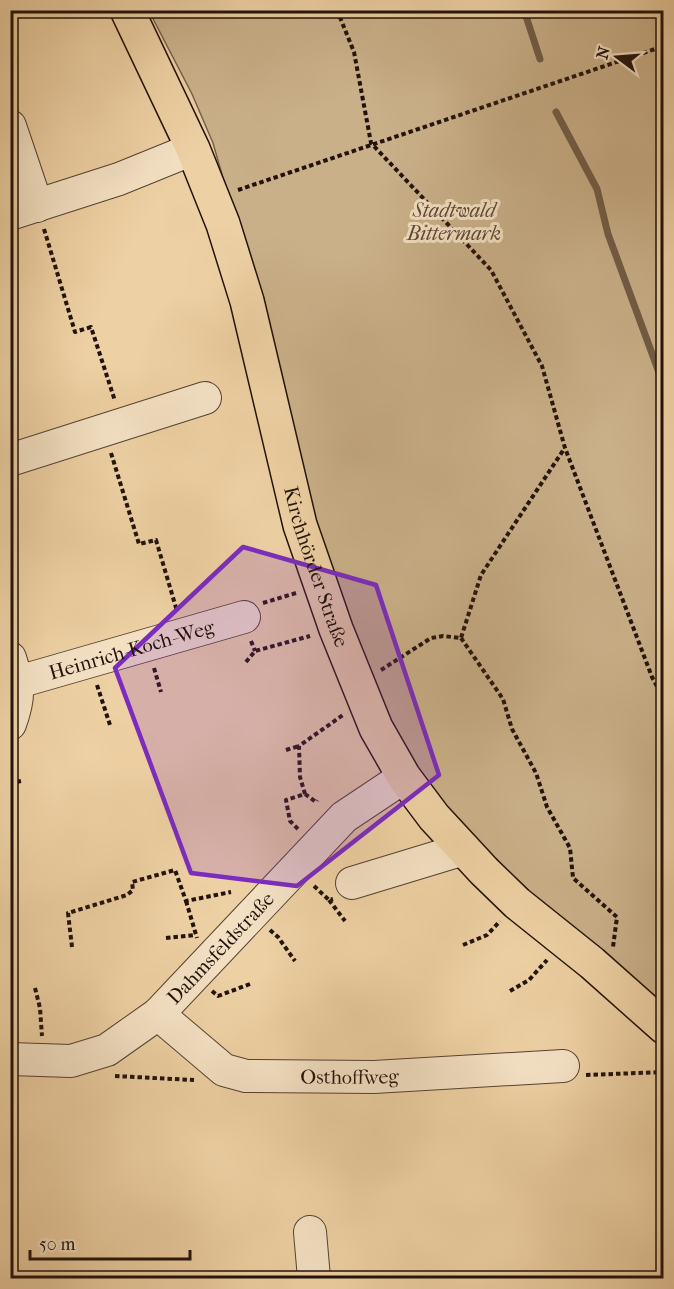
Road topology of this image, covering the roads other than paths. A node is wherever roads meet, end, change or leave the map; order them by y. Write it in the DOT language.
graph roads {
  1 [pos="127,10"];
  2 [pos="10,126"];
  3 [pos="193,148"];
  4 [pos="24,210"];
  5 [pos="205,398"];
  6 [pos="10,460"];
  7 [pos="244,617"];
  8 [pos="14,670"];
  9 [pos="10,724"];
  10 [pos="404,777"];
  11 [pos="464,849"];
  12 [pos="340,892"];
  13 [pos="158,1014"];
  14 [pos="663,1027"];
  15 [pos="24,1059"];
  16 [pos="563,1066"];
  17 [pos="310,1232"];
  18 [pos="314,1278"];
  1 -- 3 [label="main road, Kirchhörder Straße"];
  2 -- 4 [label="street"];
  3 -- 4 [label="street"];
  3 -- 10 [label="main road, Kirchhörder Straße"];
  5 -- 6 [label="street"];
  7 -- 8 [label="street, Heinrich-Koch-Weg"];
  8 -- 9 [label="street"];
  10 -- 11 [label="main road, Kirchhörder Straße"];
  10 -- 13 [label="street, Dahmsfeldstraße"];
  11 -- 12 [label="street"];
  11 -- 14 [label="main road, Kirchhörder Straße"];
  13 -- 15 [label="street, Dahmsfeldstraße"];
  13 -- 16 [label="street, Osthoffweg"];
  17 -- 18 [label="street"];
}
